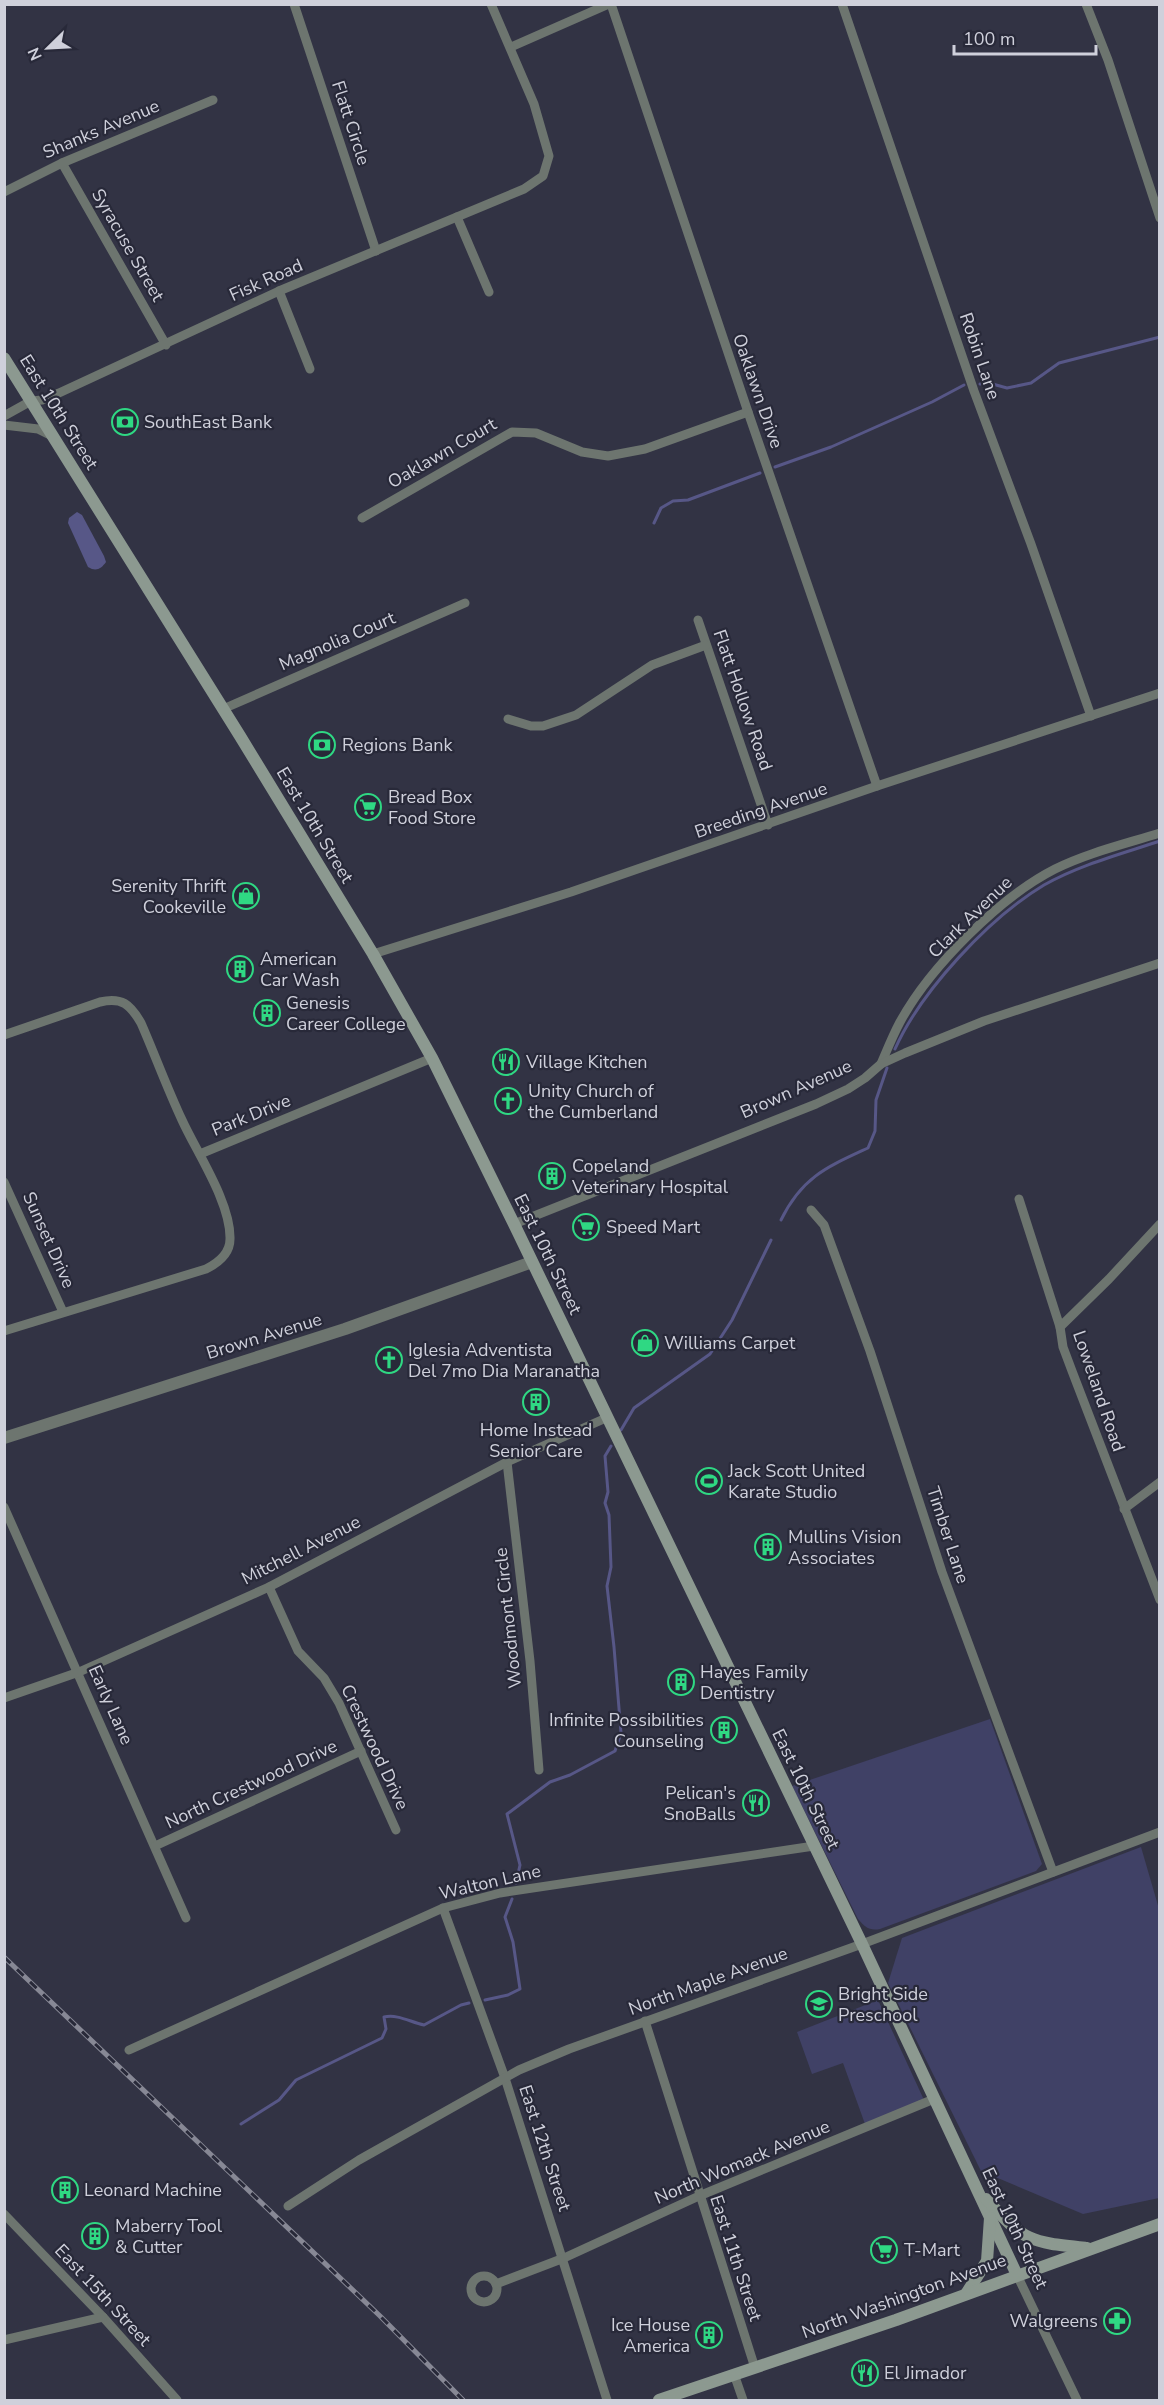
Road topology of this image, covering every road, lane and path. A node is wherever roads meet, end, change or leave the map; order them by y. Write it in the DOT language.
graph roads {
  1 [pos="294,4"];
  2 [pos="491,4"];
  3 [pos="610,4"];
  4 [pos="842,4"];
  5 [pos="1086,4"];
  6 [pos="510,47"];
  7 [pos="213,100"];
  8 [pos="62,163"];
  9 [pos="4,192"];
  10 [pos="457,217"];
  11 [pos="1160,218"];
  12 [pos="376,251"];
  13 [pos="279,291"];
  14 [pos="489,292"];
  15 [pos="166,345"];
  16 [pos="4,358"];
  17 [pos="310,369"];
  18 [pos="31,400"];
  19 [pos="748,412"];
  20 [pos="4,416"];
  21 [pos="4,425"];
  22 [pos="54,437"];
  23 [pos="362,518"];
  24 [pos="465,603"];
  25 [pos="698,620"];
  26 [pos="706,645"];
  27 [pos="1160,693"];
  28 [pos="223,709"];
  29 [pos="1091,716"];
  30 [pos="508,719"];
  31 [pos="878,786"];
  32 [pos="768,825"];
  33 [pos="1160,833"];
  34 [pos="373,954"];
  35 [pos="1160,963"];
  36 [pos="4,1035"];
  37 [pos="432,1058"];
  38 [pos="880,1064"];
  39 [pos="200,1154"];
  40 [pos="4,1182"];
  41 [pos="1019,1199"];
  42 [pos="811,1210"];
  43 [pos="514,1224"];
  44 [pos="1160,1224"];
  45 [pos="532,1262"];
  46 [pos="63,1312"];
  47 [pos="1060,1327"];
  48 [pos="4,1331"];
  49 [pos="606,1418"];
  50 [pos="4,1438"];
  51 [pos="507,1462"];
  52 [pos="1160,1482"];
  53 [pos="4,1507"];
  54 [pos="1124,1509"];
  55 [pos="269,1587"];
  56 [pos="1160,1600"];
  57 [pos="79,1672"];
  58 [pos="4,1698"];
  59 [pos="361,1751"];
  60 [pos="538,1770"];
  61 [pos="396,1830"];
  62 [pos="1160,1833"];
  63 [pos="155,1846"];
  64 [pos="814,1846"];
  65 [pos="1053,1872"];
  66 [pos="443,1908"];
  67 [pos="186,1918"];
  68 [pos="862,1944"];
  69 [pos="645,2021"];
  70 [pos="129,2050"];
  71 [pos="505,2078"];
  72 [pos="934,2099"];
  73 [pos="976,2187"];
  74 [pos="699,2196"];
  75 [pos="288,2206"];
  76 [pos="4,2214"];
  77 [pos="990,2217"];
  78 [pos="1160,2224"];
  79 [pos="1091,2248"];
  80 [pos="564,2258"];
  81 [pos="1017,2275"];
  82 [pos="496,2284"];
  83 [pos="966,2294"];
  84 [pos="103,2317"];
  85 [pos="4,2340"];
  86 [pos="754,2368"];
  87 [pos="734,2374"];
  88 [pos="177,2400"];
  89 [pos="607,2400"];
  90 [pos="659,2400"];
  91 [pos="743,2400"];
  92 [pos="1077,2400"];
  1 -- 12 [label="street, Flatt Circle"];
  2 -- 6 [label="street"];
  3 -- 6 [label="street"];
  3 -- 19 [label="street, Oaklawn Drive"];
  4 -- 29 [label="street, Robin Lane"];
  5 -- 11 [label="street"];
  6 -- 10 [label="street, Fisk Road"];
  7 -- 8 [label="street, Shanks Avenue"];
  8 -- 9 [label="street, Shanks Avenue"];
  8 -- 15 [label="street, Syracuse Street"];
  10 -- 12 [label="street, Fisk Road"];
  10 -- 14 [label="street"];
  12 -- 13 [label="street, Fisk Road"];
  13 -- 15 [label="street, Fisk Road"];
  13 -- 17 [label="street"];
  15 -- 18 [label="street, Fisk Road"];
  16 -- 18 [label="main road, East 10th Street"];
  18 -- 20 [label="street, Fisk Road"];
  18 -- 22 [label="main road, East 10th Street"];
  19 -- 23 [label="street, Oaklawn Court"];
  19 -- 31 [label="street, Oaklawn Drive"];
  21 -- 22 [label="street"];
  22 -- 28 [label="main road, East 10th Street"];
  24 -- 28 [label="street, Magnolia Court"];
  25 -- 26 [label="street, Flatt Hollow Road"];
  26 -- 30 [label="street"];
  26 -- 32 [label="street, Flatt Hollow Road"];
  27 -- 29 [label="street, Breeding Avenue"];
  28 -- 34 [label="main road, East 10th Street"];
  29 -- 31 [label="street, Breeding Avenue"];
  31 -- 32 [label="street, Breeding Avenue"];
  32 -- 34 [label="street, Breeding Avenue"];
  33 -- 38 [label="street, Clark Avenue"];
  34 -- 37 [label="main road, East 10th Street"];
  35 -- 38 [label="street, Brown Avenue"];
  36 -- 39 [label="street"];
  37 -- 39 [label="street, Park Drive"];
  37 -- 43 [label="main road, East 10th Street"];
  38 -- 43 [label="street, Brown Avenue"];
  39 -- 46 [label="street, Park Drive"];
  40 -- 46 [label="street, Sunset Drive"];
  41 -- 47 [label="street"];
  42 -- 65 [label="street, Timber Lane"];
  43 -- 45 [label="main road, East 10th Street"];
  44 -- 47 [label="street, Loweland Road"];
  45 -- 49 [label="main road, East 10th Street"];
  45 -- 50 [label="street, Brown Avenue"];
  46 -- 48 [label="street, Park Drive"];
  47 -- 54 [label="street, Loweland Road"];
  49 -- 51 [label="street, Mitchell Avenue"];
  49 -- 64 [label="main road, East 10th Street"];
  51 -- 55 [label="street, Mitchell Avenue"];
  51 -- 60 [label="street, Woodmont Circle"];
  52 -- 54 [label="street"];
  53 -- 57 [label="street, Early Lane"];
  54 -- 56 [label="street, Loweland Road"];
  55 -- 57 [label="street, Mitchell Avenue"];
  55 -- 59 [label="street, Crestwood Drive"];
  57 -- 58 [label="street, Mitchell Avenue"];
  57 -- 63 [label="street, Early Lane"];
  59 -- 61 [label="street, Crestwood Drive"];
  59 -- 63 [label="street, North Crestwood Drive"];
  62 -- 65 [label="street, North Maple Avenue"];
  63 -- 67 [label="street, Early Lane"];
  64 -- 66 [label="street, Walton Lane"];
  64 -- 68 [label="main road, East 10th Street"];
  65 -- 68 [label="street, North Maple Avenue"];
  66 -- 70 [label="street, Walton Lane"];
  66 -- 71 [label="street, East 12th Street"];
  68 -- 69 [label="street, North Maple Avenue"];
  68 -- 72 [label="main road, East 10th Street"];
  69 -- 71 [label="street, North Maple Avenue"];
  69 -- 74 [label="street, East 11th Street"];
  71 -- 75 [label="street, North Maple Avenue"];
  71 -- 80 [label="street, East 12th Street"];
  72 -- 73 [label="main road, East 10th Street"];
  72 -- 74 [label="street, North Womack Avenue"];
  73 -- 77 [label="main road, East 10th Street"];
  73 -- 79 [label="main road"];
  74 -- 80 [label="street, North Womack Avenue"];
  74 -- 86 [label="street, East 11th Street"];
  76 -- 84 [label="street, East 15th Street"];
  77 -- 81 [label="main road, East 10th Street"];
  77 -- 83 [label="main road"];
  78 -- 79 [label="main road, North Washington Avenue"];
  79 -- 81 [label="main road, North Washington Avenue"];
  80 -- 82 [label="street, North Womack Avenue"];
  80 -- 89 [label="street, East 12th Street"];
  81 -- 83 [label="main road, North Washington Avenue"];
  81 -- 92 [label="street, East 10th Street"];
  83 -- 86 [label="main road, North Washington Avenue"];
  84 -- 85 [label="street"];
  84 -- 88 [label="street, East 15th Street"];
  86 -- 87 [label="main road, North Washington Avenue"];
  87 -- 90 [label="main road, North Washington Avenue"];
  87 -- 91 [label="street"];
}
